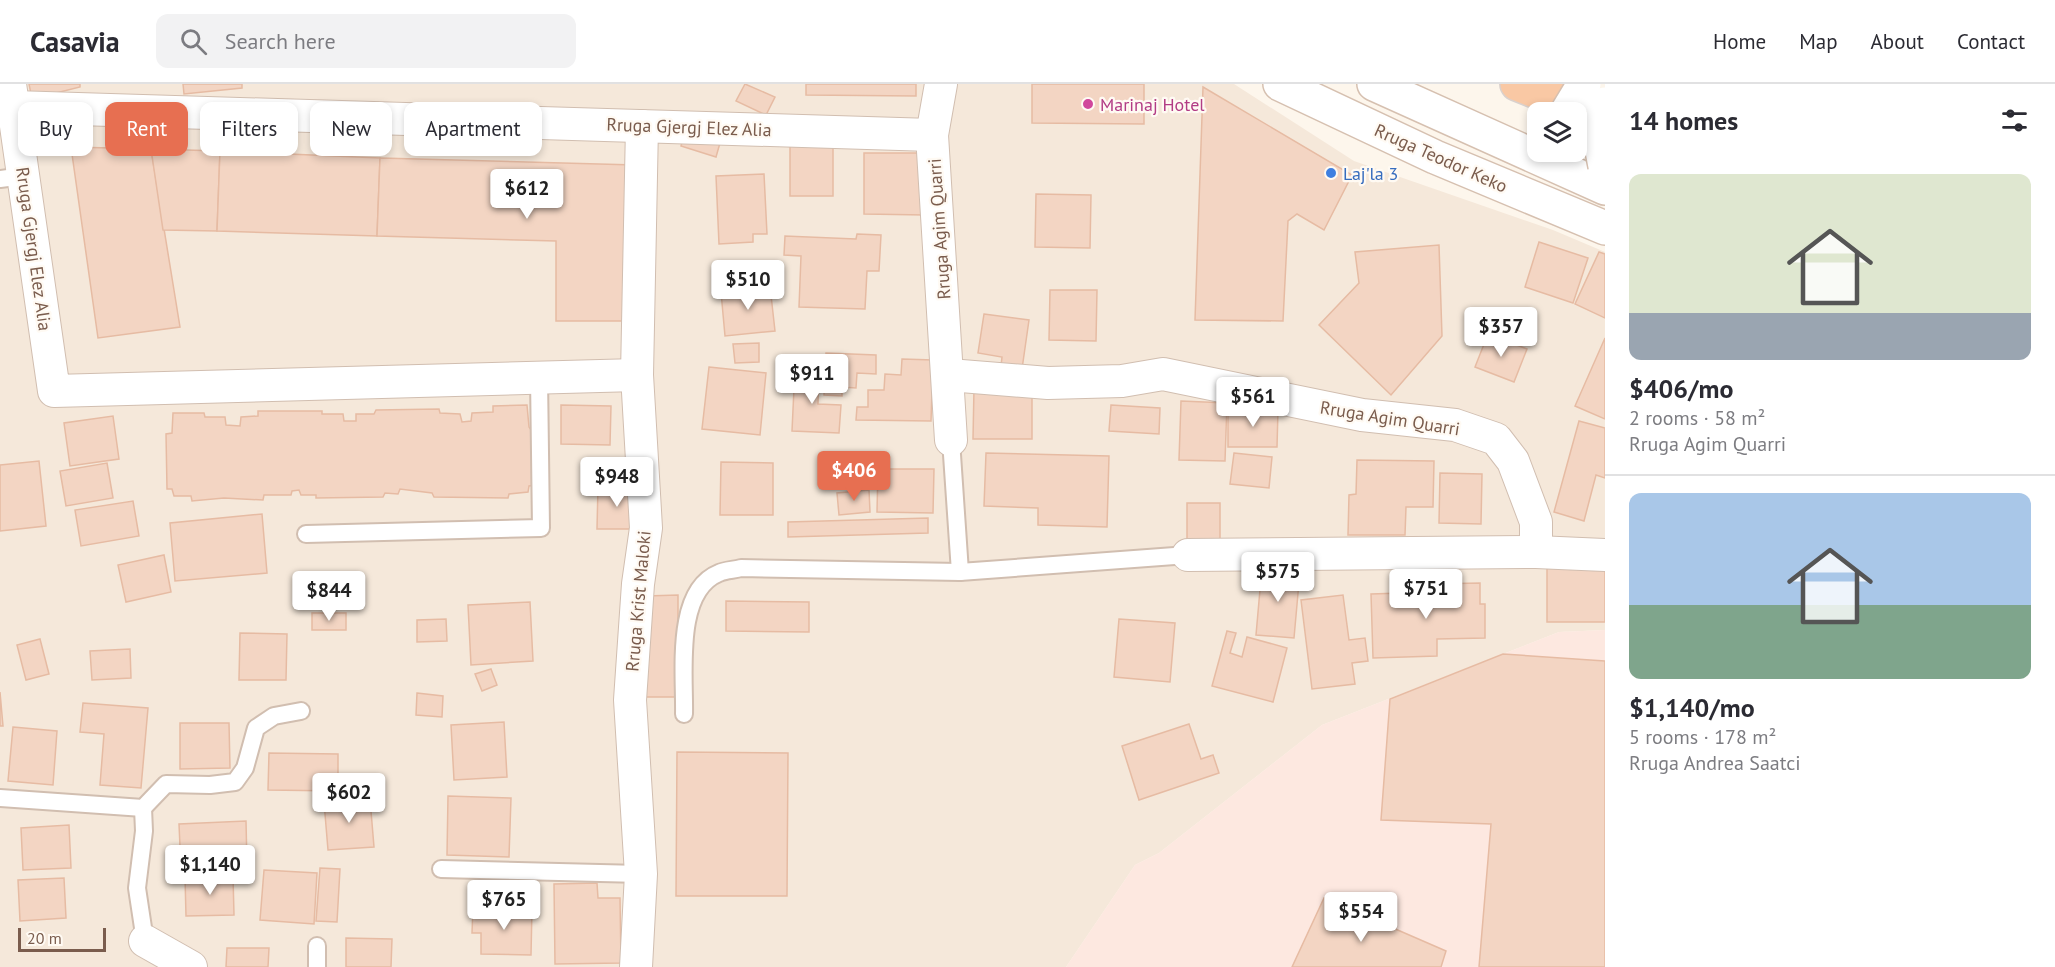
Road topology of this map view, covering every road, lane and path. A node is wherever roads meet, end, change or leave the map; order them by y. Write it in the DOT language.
graph roads {
  1 [pos="941,84"];
  2 [pos="1280,84"];
  3 [pos="1374,84"];
  4 [pos="1517,84"];
  5 [pos="1584,84"];
  6 [pos="11,95"];
  7 [pos="1573,102"];
  8 [pos="1605,104"];
  9 [pos="1605,119"];
  10 [pos="642,126"];
  11 [pos="1527,133"];
  12 [pos="1486,134"];
  13 [pos="932,135"];
  14 [pos="1605,166"];
  15 [pos="11,178"];
  16 [pos="1605,188"];
  17 [pos="1605,228"];
  18 [pos="637,375"];
  19 [pos="949,375"];
  20 [pos="539,377"];
  21 [pos="951,440"];
  22 [pos="306,534"];
  23 [pos="1536,552"];
  24 [pos="1188,555"];
  25 [pos="1605,555"];
  26 [pos="960,572"];
  27 [pos="301,711"];
  28 [pos="684,714"];
  29 [pos="0,798"];
  30 [pos="143,808"];
  31 [pos="441,869"];
  32 [pos="641,874"];
  33 [pos="145,941"];
  34 [pos="317,946"];
  35 [pos="191,967"];
  36 [pos="317,967"];
  37 [pos="636,967"];
  1 -- 13 [label="street, Rruga Agim Quarri"];
  2 -- 17 [label="main road, Rruga Teodor Keko"];
  3 -- 12 [label="main road"];
  4 -- 9 [label="highway"];
  5 -- 7 [label="main road, bridge"];
  6 -- 10 [label="street, Rruga Gjergj Elez Alia"];
  6 -- 15 [label="street, Rruga Gjergj Elez Alia"];
  8 -- 14 [label="main road, bridge"];
  10 -- 13 [label="street, Rruga Gjergj Elez Alia"];
  10 -- 18 [label="street, Rruga Krist Maloki"];
  11 -- 12 [label="main road"];
  12 -- 16 [label="main road"];
  13 -- 19 [label="street, Rruga Agim Quarri"];
  15 -- 20 [label="street, Rruga Gjergj Elez Alia"];
  18 -- 20 [label="street"];
  18 -- 32 [label="street, Rruga Krist Maloki"];
  19 -- 21 [label="street, Rruga Agim Quarri"];
  19 -- 23 [label="street, Rruga Agim Quarri"];
  20 -- 22 [label="lane"];
  21 -- 26 [label="lane"];
  23 -- 24 [label="street"];
  23 -- 25 [label="street"];
  24 -- 26 [label="lane"];
  26 -- 28 [label="lane"];
  27 -- 30 [label="lane"];
  29 -- 30 [label="lane"];
  30 -- 33 [label="lane"];
  31 -- 32 [label="lane"];
  32 -- 37 [label="street, Rruga Krist Maloki"];
  33 -- 35 [label="street"];
  34 -- 36 [label="lane"];
}
